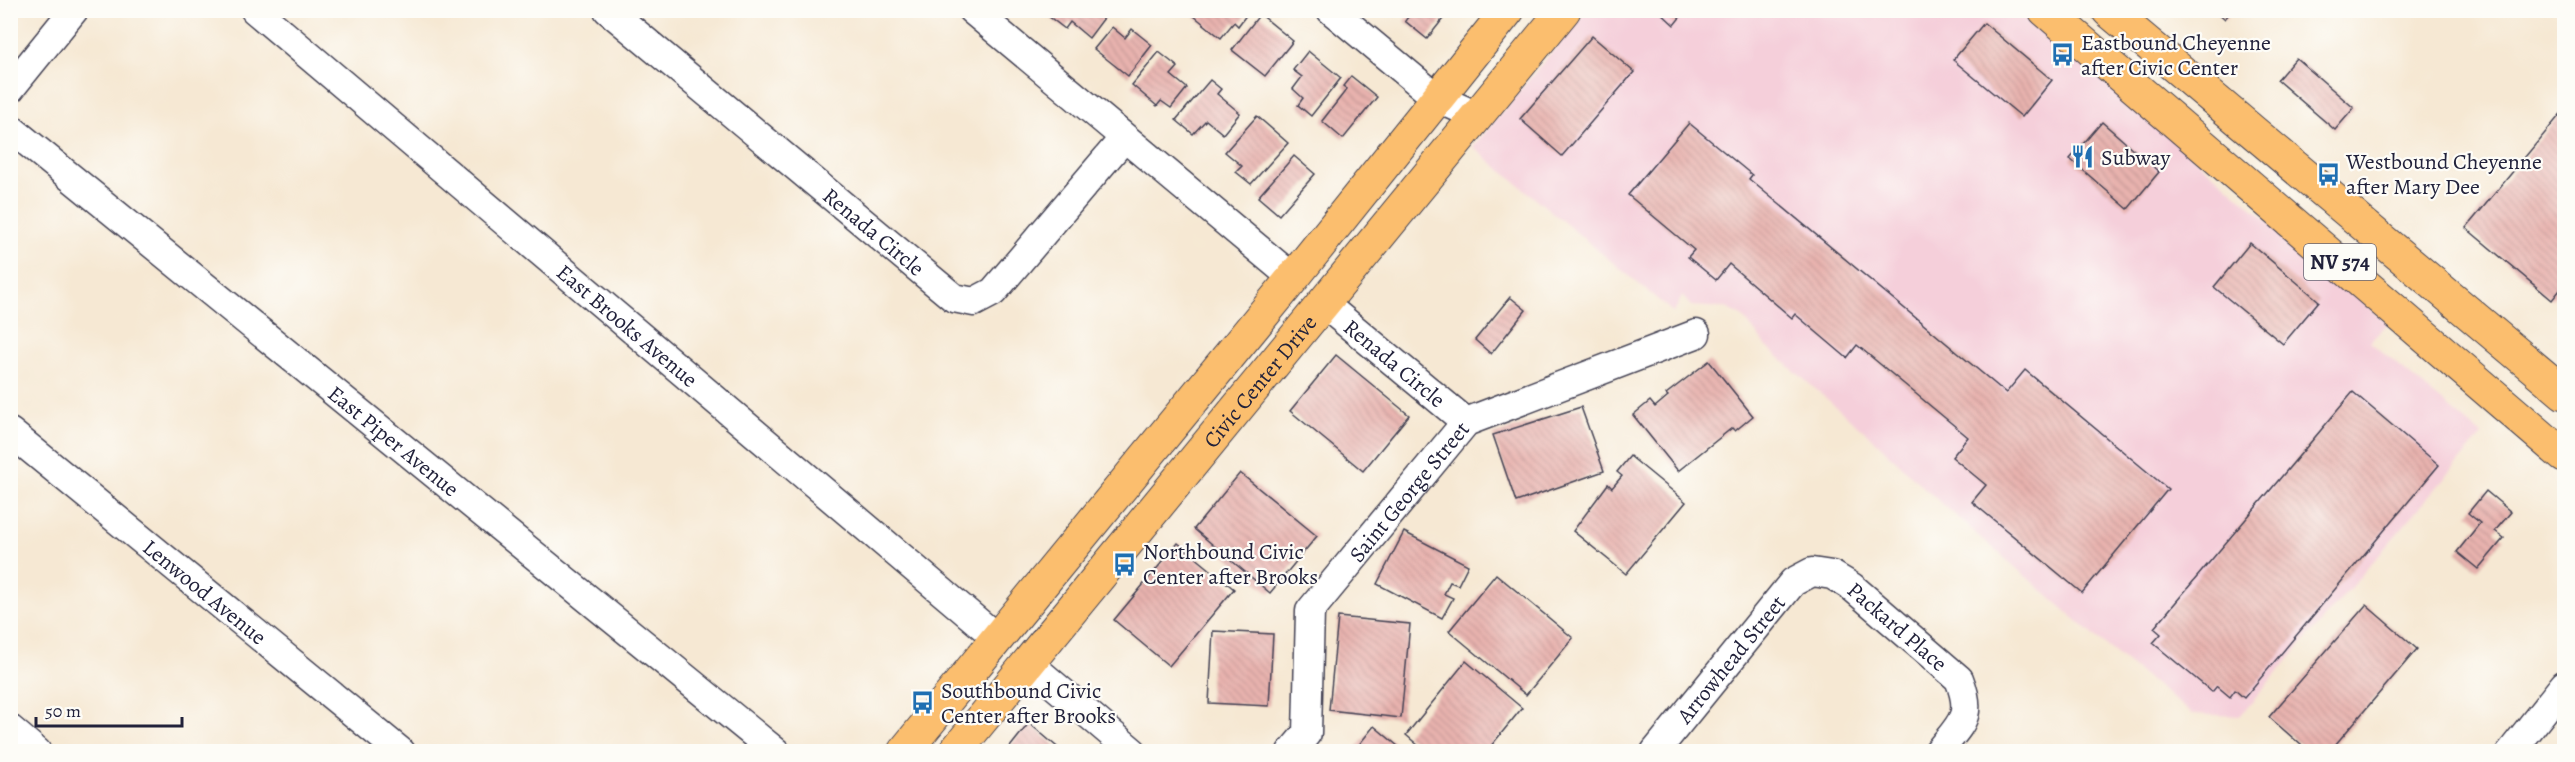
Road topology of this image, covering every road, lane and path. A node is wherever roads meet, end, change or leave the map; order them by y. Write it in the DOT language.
graph roads {
  1 [pos="74,10"];
  2 [pos="255,10"];
  3 [pos="608,10"];
  4 [pos="972,10"];
  5 [pos="1331,10"];
  6 [pos="1508,10"];
  7 [pos="1564,10"];
  8 [pos="2045,10"];
  9 [pos="2067,10"];
  10 [pos="2108,10"];
  11 [pos="2140,38"];
  12 [pos="2113,68"];
  13 [pos="10,89"];
  14 [pos="1437,98"];
  15 [pos="1477,116"];
  16 [pos="10,128"];
  17 [pos="2246,128"];
  18 [pos="1124,138"];
  19 [pos="1364,191"];
  20 [pos="2287,217"];
  21 [pos="2395,250"];
  22 [pos="1293,278"];
  23 [pos="2371,288"];
  24 [pos="1324,304"];
  25 [pos="2491,332"];
  26 [pos="1696,334"];
  27 [pos="2457,362"];
  28 [pos="2565,393"];
  29 [pos="1241,404"];
  30 [pos="1466,422"];
  31 [pos="2565,426"];
  32 [pos="16,447"];
  33 [pos="2565,456"];
  34 [pos="1076,544"];
  35 [pos="1812,572"];
  36 [pos="998,639"];
  37 [pos="1027,662"];
  38 [pos="2565,685"];
  39 [pos="987,712"];
  40 [pos="10,729"];
  41 [pos="37,752"];
  42 [pos="401,752"];
  43 [pos="776,752"];
  44 [pos="904,752"];
  45 [pos="955,752"];
  46 [pos="1133,752"];
  47 [pos="1291,752"];
  48 [pos="1656,752"];
  49 [pos="1938,752"];
  50 [pos="2511,752"];
  1 -- 13 [label="street"];
  2 -- 36 [label="street, East Brooks Avenue"];
  3 -- 18 [label="street, Renada Circle"];
  4 -- 18 [label="street"];
  5 -- 14 [label="street"];
  6 -- 14 [label="main road, Civic Center Drive"];
  7 -- 15 [label="main road, Civic Center Drive"];
  8 -- 12 [label="main road, NV 574"];
  9 -- 11 [label="main road"];
  10 -- 11 [label="main road, NV 574"];
  11 -- 17 [label="main road, NV 574"];
  12 -- 17 [label="main road"];
  12 -- 20 [label="main road, NV 574"];
  14 -- 15 [label="street"];
  14 -- 19 [label="main road, Civic Center Drive"];
  15 -- 24 [label="main road, Civic Center Drive"];
  16 -- 43 [label="street, East Piper Avenue"];
  17 -- 21 [label="main road, NV 574"];
  18 -- 22 [label="street"];
  19 -- 22 [label="main road, Civic Center Drive"];
  19 -- 24 [label="main road"];
  20 -- 21 [label="main road"];
  20 -- 23 [label="main road, NV 574"];
  21 -- 25 [label="main road, NV 574"];
  22 -- 29 [label="main road"];
  22 -- 34 [label="main road, Civic Center Drive"];
  23 -- 25 [label="main road"];
  23 -- 27 [label="main road, NV 574"];
  24 -- 29 [label="main road, Civic Center Drive"];
  24 -- 30 [label="street, Renada Circle"];
  25 -- 28 [label="main road, NV 574"];
  26 -- 30 [label="street, Saint George Street"];
  27 -- 31 [label="main road"];
  27 -- 33 [label="main road, NV 574"];
  29 -- 37 [label="main road, Civic Center Drive"];
  30 -- 47 [label="street, Saint George Street"];
  32 -- 42 [label="street, Lenwood Avenue"];
  34 -- 36 [label="main road, Civic Center Drive"];
  34 -- 37 [label="main road"];
  35 -- 48 [label="street, Arrowhead Street"];
  35 -- 49 [label="street, Packard Place"];
  36 -- 39 [label="main road"];
  36 -- 44 [label="main road, Civic Center Drive"];
  37 -- 39 [label="main road, Civic Center Drive"];
  37 -- 46 [label="street"];
  38 -- 50 [label="street"];
  39 -- 45 [label="main road, Civic Center Drive"];
  40 -- 41 [label="street"];
}
